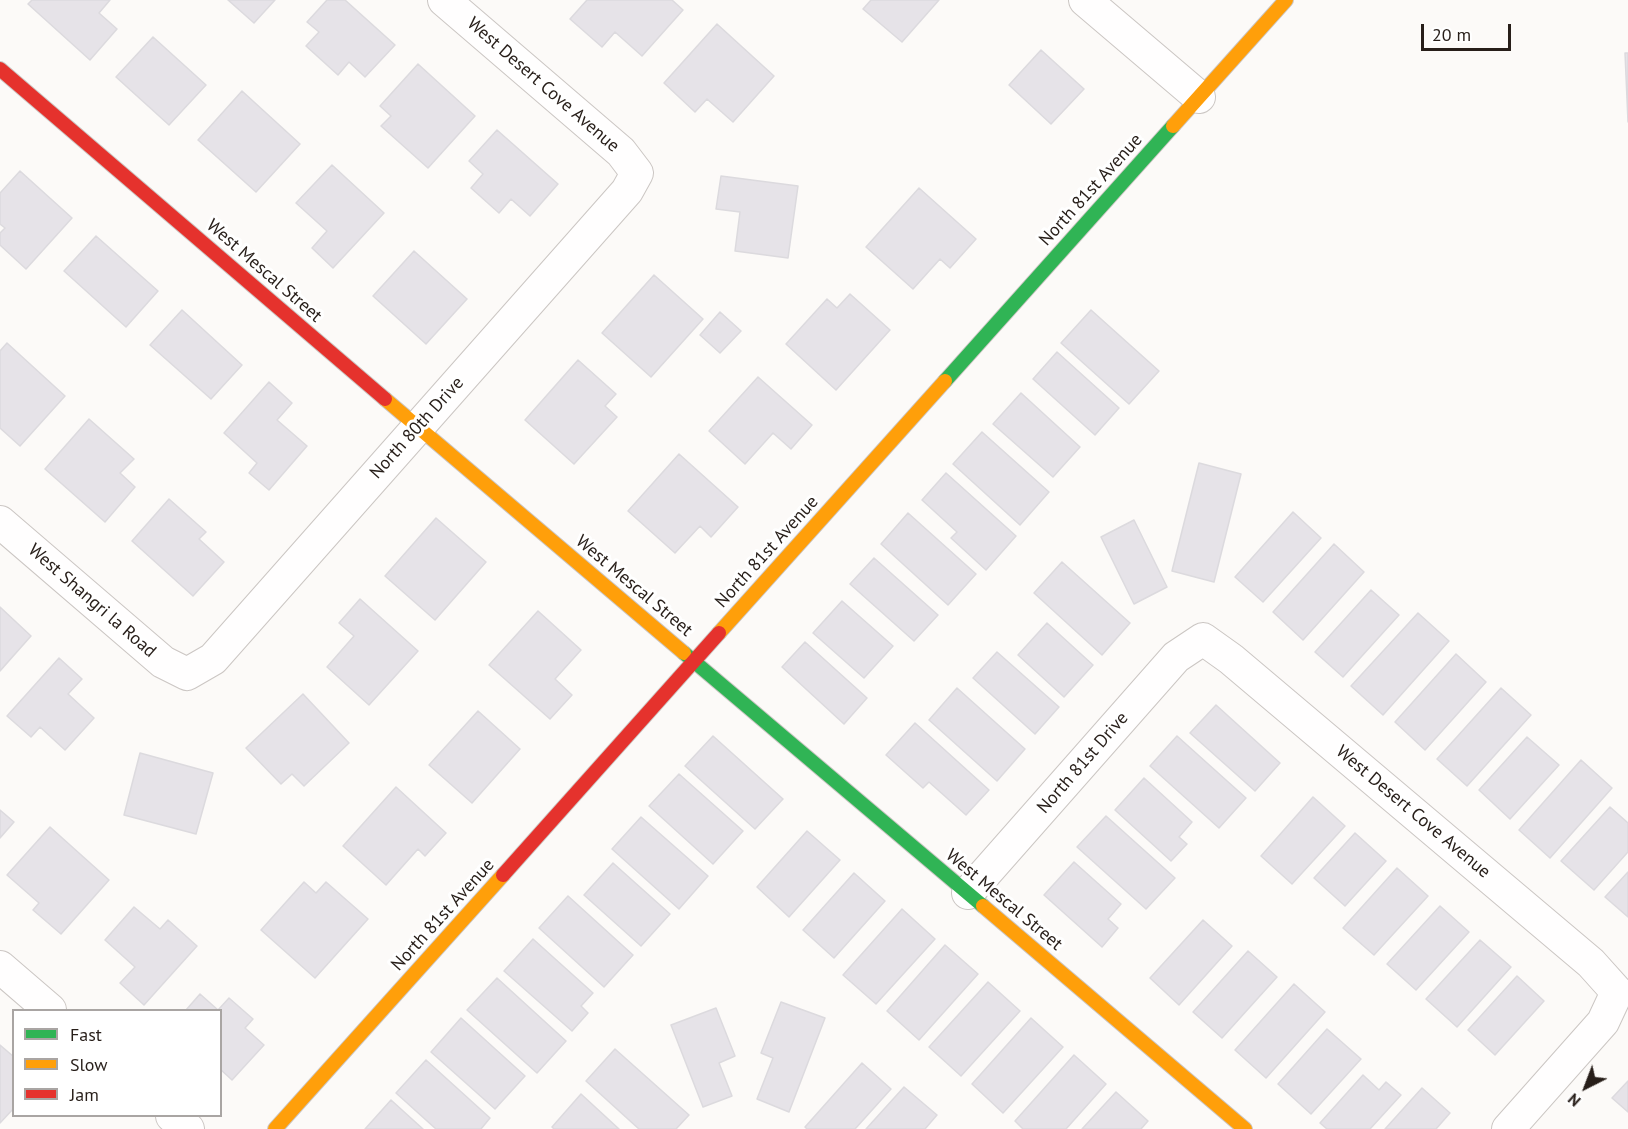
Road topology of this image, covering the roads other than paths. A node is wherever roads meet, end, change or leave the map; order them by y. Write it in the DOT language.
graph roads {
  1 [pos="444,0"];
  2 [pos="1085,0"];
  3 [pos="1286,0"];
  4 [pos="0,69"];
  5 [pos="1199,97"];
  6 [pos="637,172"];
  7 [pos="418,427"];
  8 [pos="0,522"];
  9 [pos="1203,639"];
  10 [pos="694,661"];
  11 [pos="187,674"];
  12 [pos="968,893"];
  13 [pos="0,967"];
  14 [pos="48,1009"];
  15 [pos="173,1117"];
  16 [pos="188,1129"];
  17 [pos="275,1129"];
  18 [pos="1245,1129"];
  19 [pos="1508,1129"];
  1 -- 6 [label="street, West Desert Cove Avenue"];
  2 -- 5 [label="street"];
  3 -- 5 [label="street, North 81st Avenue"];
  4 -- 7 [label="street, West Mescal Street"];
  5 -- 10 [label="street, North 81st Avenue"];
  6 -- 7 [label="street, North 80th Drive"];
  7 -- 10 [label="street, West Mescal Street"];
  7 -- 11 [label="street, North 80th Drive"];
  8 -- 11 [label="street, West Shangri la Road"];
  9 -- 12 [label="street, North 81st Drive"];
  9 -- 19 [label="street, West Desert Cove Avenue"];
  10 -- 12 [label="street, West Mescal Street"];
  10 -- 17 [label="street, North 81st Avenue"];
  12 -- 18 [label="street, West Mescal Street"];
  13 -- 14 [label="street"];
  15 -- 16 [label="street"];
}
